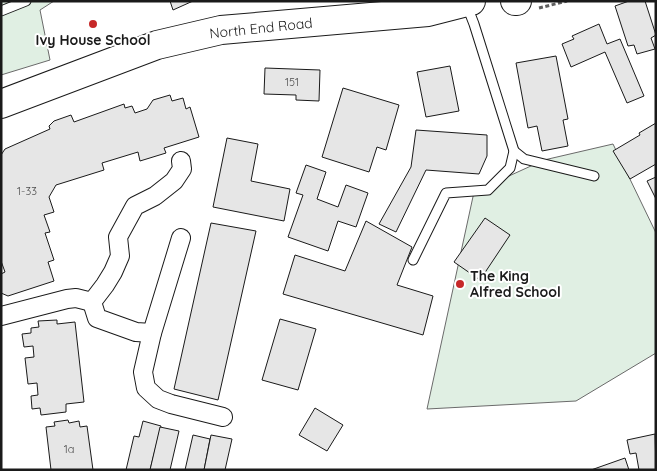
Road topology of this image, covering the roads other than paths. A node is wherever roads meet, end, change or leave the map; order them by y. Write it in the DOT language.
graph roads {
  1 [pos="26,1"];
  2 [pos="468,2"];
  3 [pos="1,11"];
  4 [pos="1,104"];
  5 [pos="514,151"];
  6 [pos="180,160"];
  7 [pos="594,176"];
  8 [pos="180,238"];
  9 [pos="413,260"];
  10 [pos="92,302"];
  11 [pos="1,316"];
  12 [pos="152,333"];
  13 [pos="224,417"];
  1 -- 3 [label="lane"];
  2 -- 4 [label="main road, North End Road"];
  2 -- 5 [label="lane"];
  5 -- 7 [label="lane"];
  5 -- 9 [label="lane"];
  6 -- 10 [label="street"];
  8 -- 12 [label="street"];
  10 -- 11 [label="street"];
  10 -- 12 [label="street"];
  12 -- 13 [label="street"];
}
